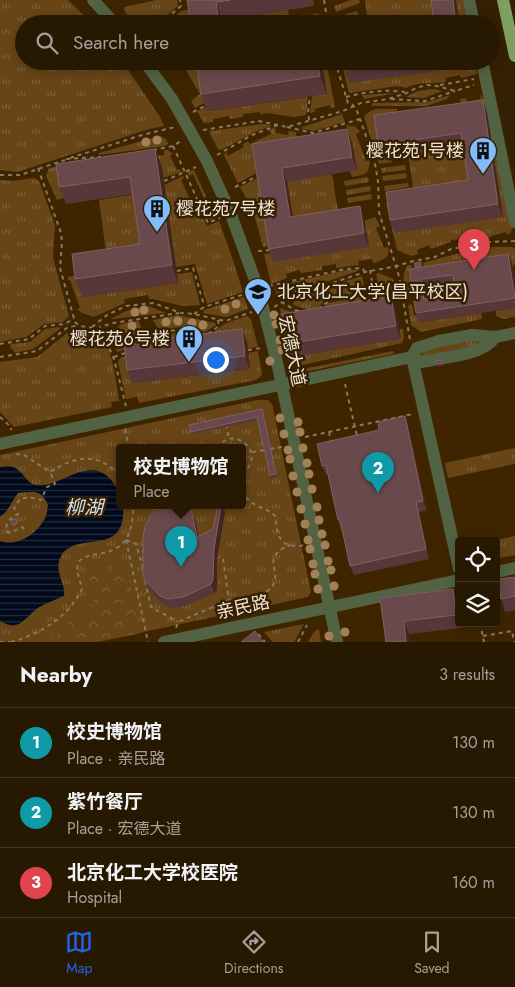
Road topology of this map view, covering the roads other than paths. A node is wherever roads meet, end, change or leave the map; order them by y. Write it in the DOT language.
graph roads {
  1 [pos="469,0"];
  2 [pos="503,0"];
  3 [pos="97,1"];
  4 [pos="108,15"];
  5 [pos="472,15"];
  6 [pos="515,56"];
  7 [pos="151,70"];
  8 [pos="484,70"];
  9 [pos="515,222"];
  10 [pos="515,333"];
  11 [pos="412,357"];
  12 [pos="281,384"];
  13 [pos="2,444"];
  14 [pos="455,551"];
  15 [pos="515,568"];
  16 [pos="500,571"];
  17 [pos="455,581"];
  18 [pos="329,606"];
  19 [pos="164,642"];
  20 [pos="337,642"];
  1 -- 5 [label="street"];
  2 -- 6 [label="main road"];
  3 -- 4 [label="street"];
  7 -- 12 [label="street, 宏德大道"];
  8 -- 9 [label="street"];
  10 -- 11 [label="street"];
  11 -- 12 [label="street"];
  11 -- 14 [label="street"];
  12 -- 13 [label="street"];
  12 -- 18 [label="street, 宏德大道"];
  15 -- 16 [label="street"];
  17 -- 18 [label="street, 亲民路"];
  18 -- 19 [label="street, 亲民路"];
  18 -- 20 [label="street, 宏德大道"];
}
